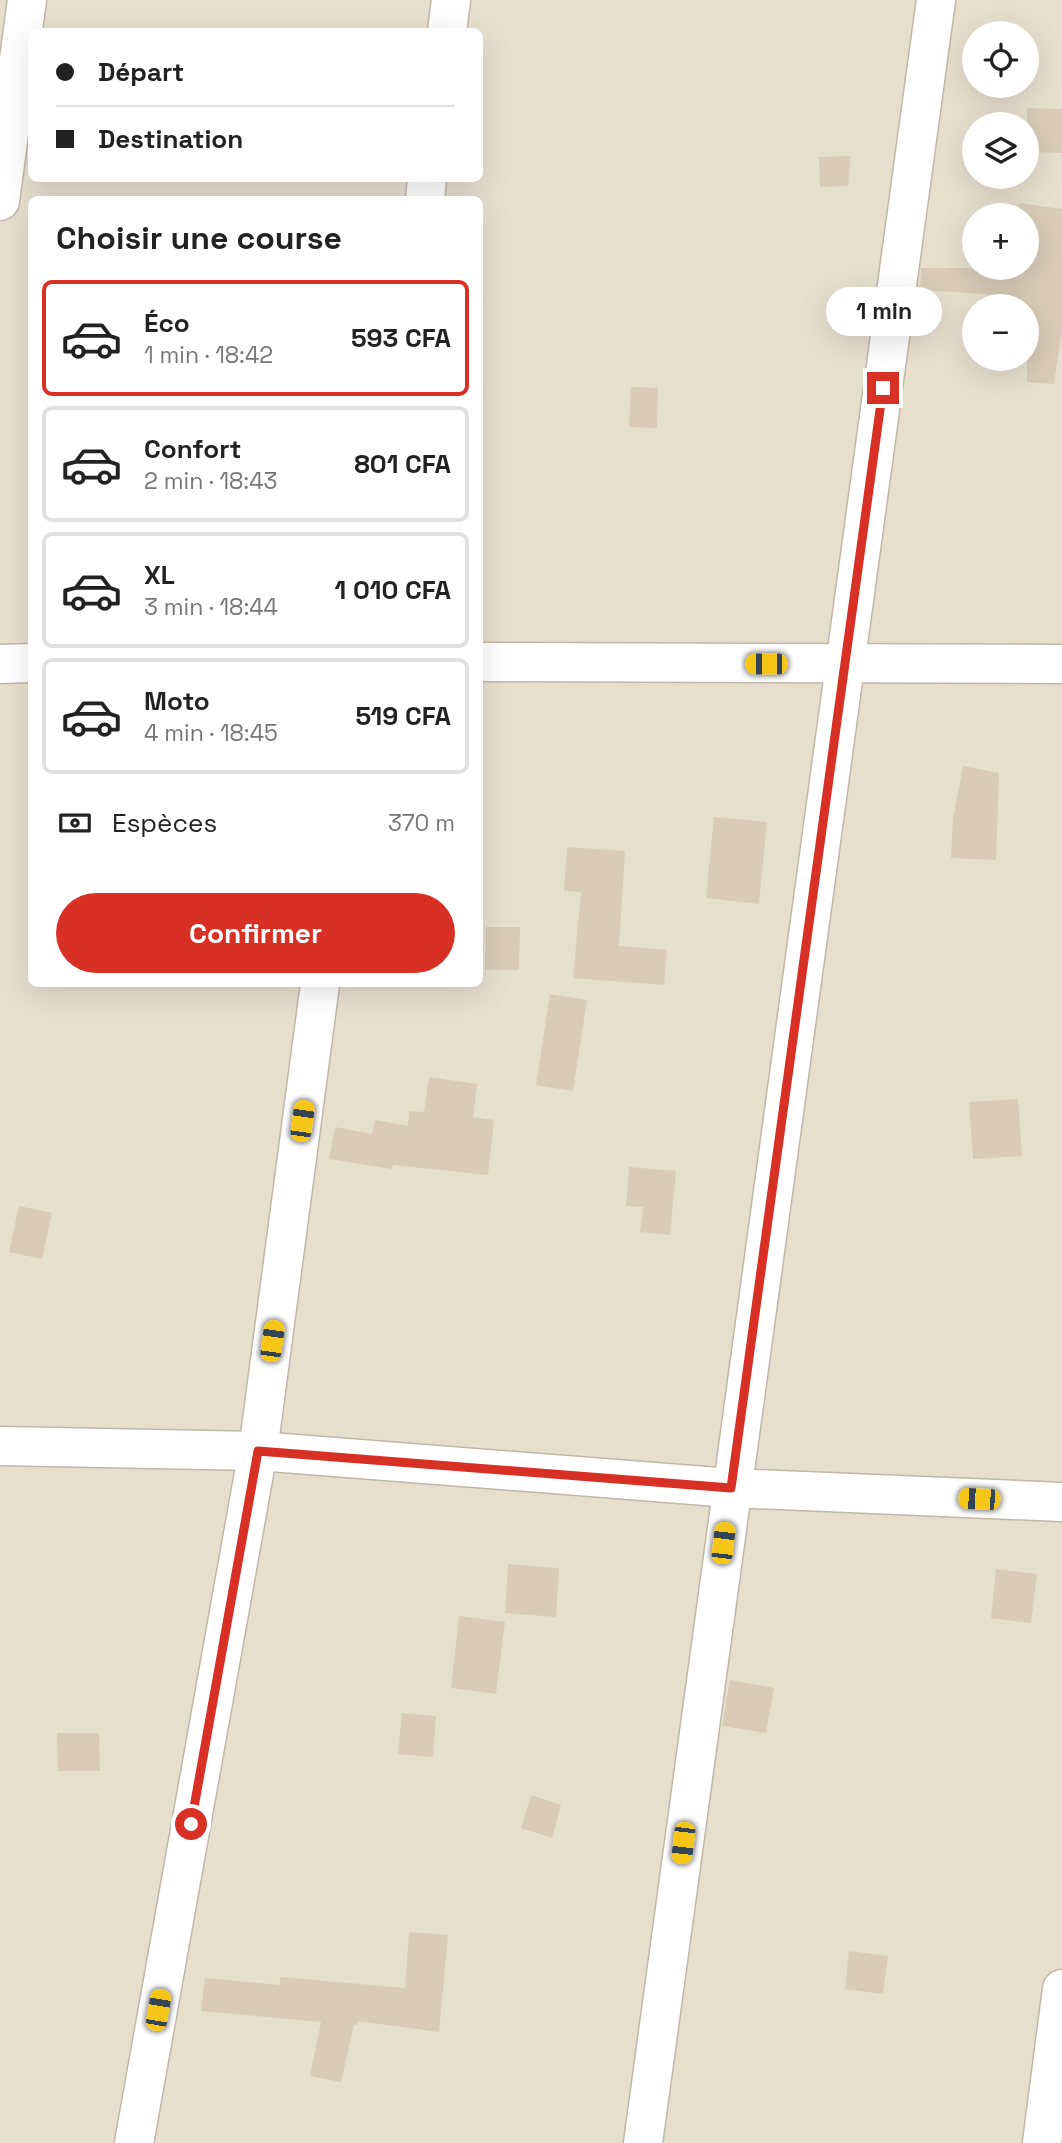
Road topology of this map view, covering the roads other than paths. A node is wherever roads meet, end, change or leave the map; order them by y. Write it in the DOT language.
graph roads {
  1 [pos="27,0"];
  2 [pos="451,0"];
  3 [pos="936,0"];
  4 [pos="448,28"];
  5 [pos="0,201"];
  6 [pos="483,662"];
  7 [pos="28,663"];
  8 [pos="0,664"];
  9 [pos="845,664"];
  10 [pos="1062,664"];
  11 [pos="320,987"];
  12 [pos="0,1446"];
  13 [pos="258,1451"];
  14 [pos="731,1488"];
  15 [pos="1062,1502"];
  16 [pos="1062,1989"];
  17 [pos="134,2143"];
  18 [pos="643,2143"];
  19 [pos="1042,2143"];
  1 -- 5 [label="street"];
  2 -- 4 [label="street"];
  3 -- 9 [label="street"];
  6 -- 9 [label="street"];
  7 -- 8 [label="street"];
  9 -- 10 [label="street"];
  9 -- 14 [label="street"];
  11 -- 13 [label="street"];
  12 -- 13 [label="street"];
  13 -- 14 [label="street"];
  13 -- 17 [label="street"];
  14 -- 15 [label="street"];
  14 -- 18 [label="street"];
  16 -- 19 [label="street"];
}
